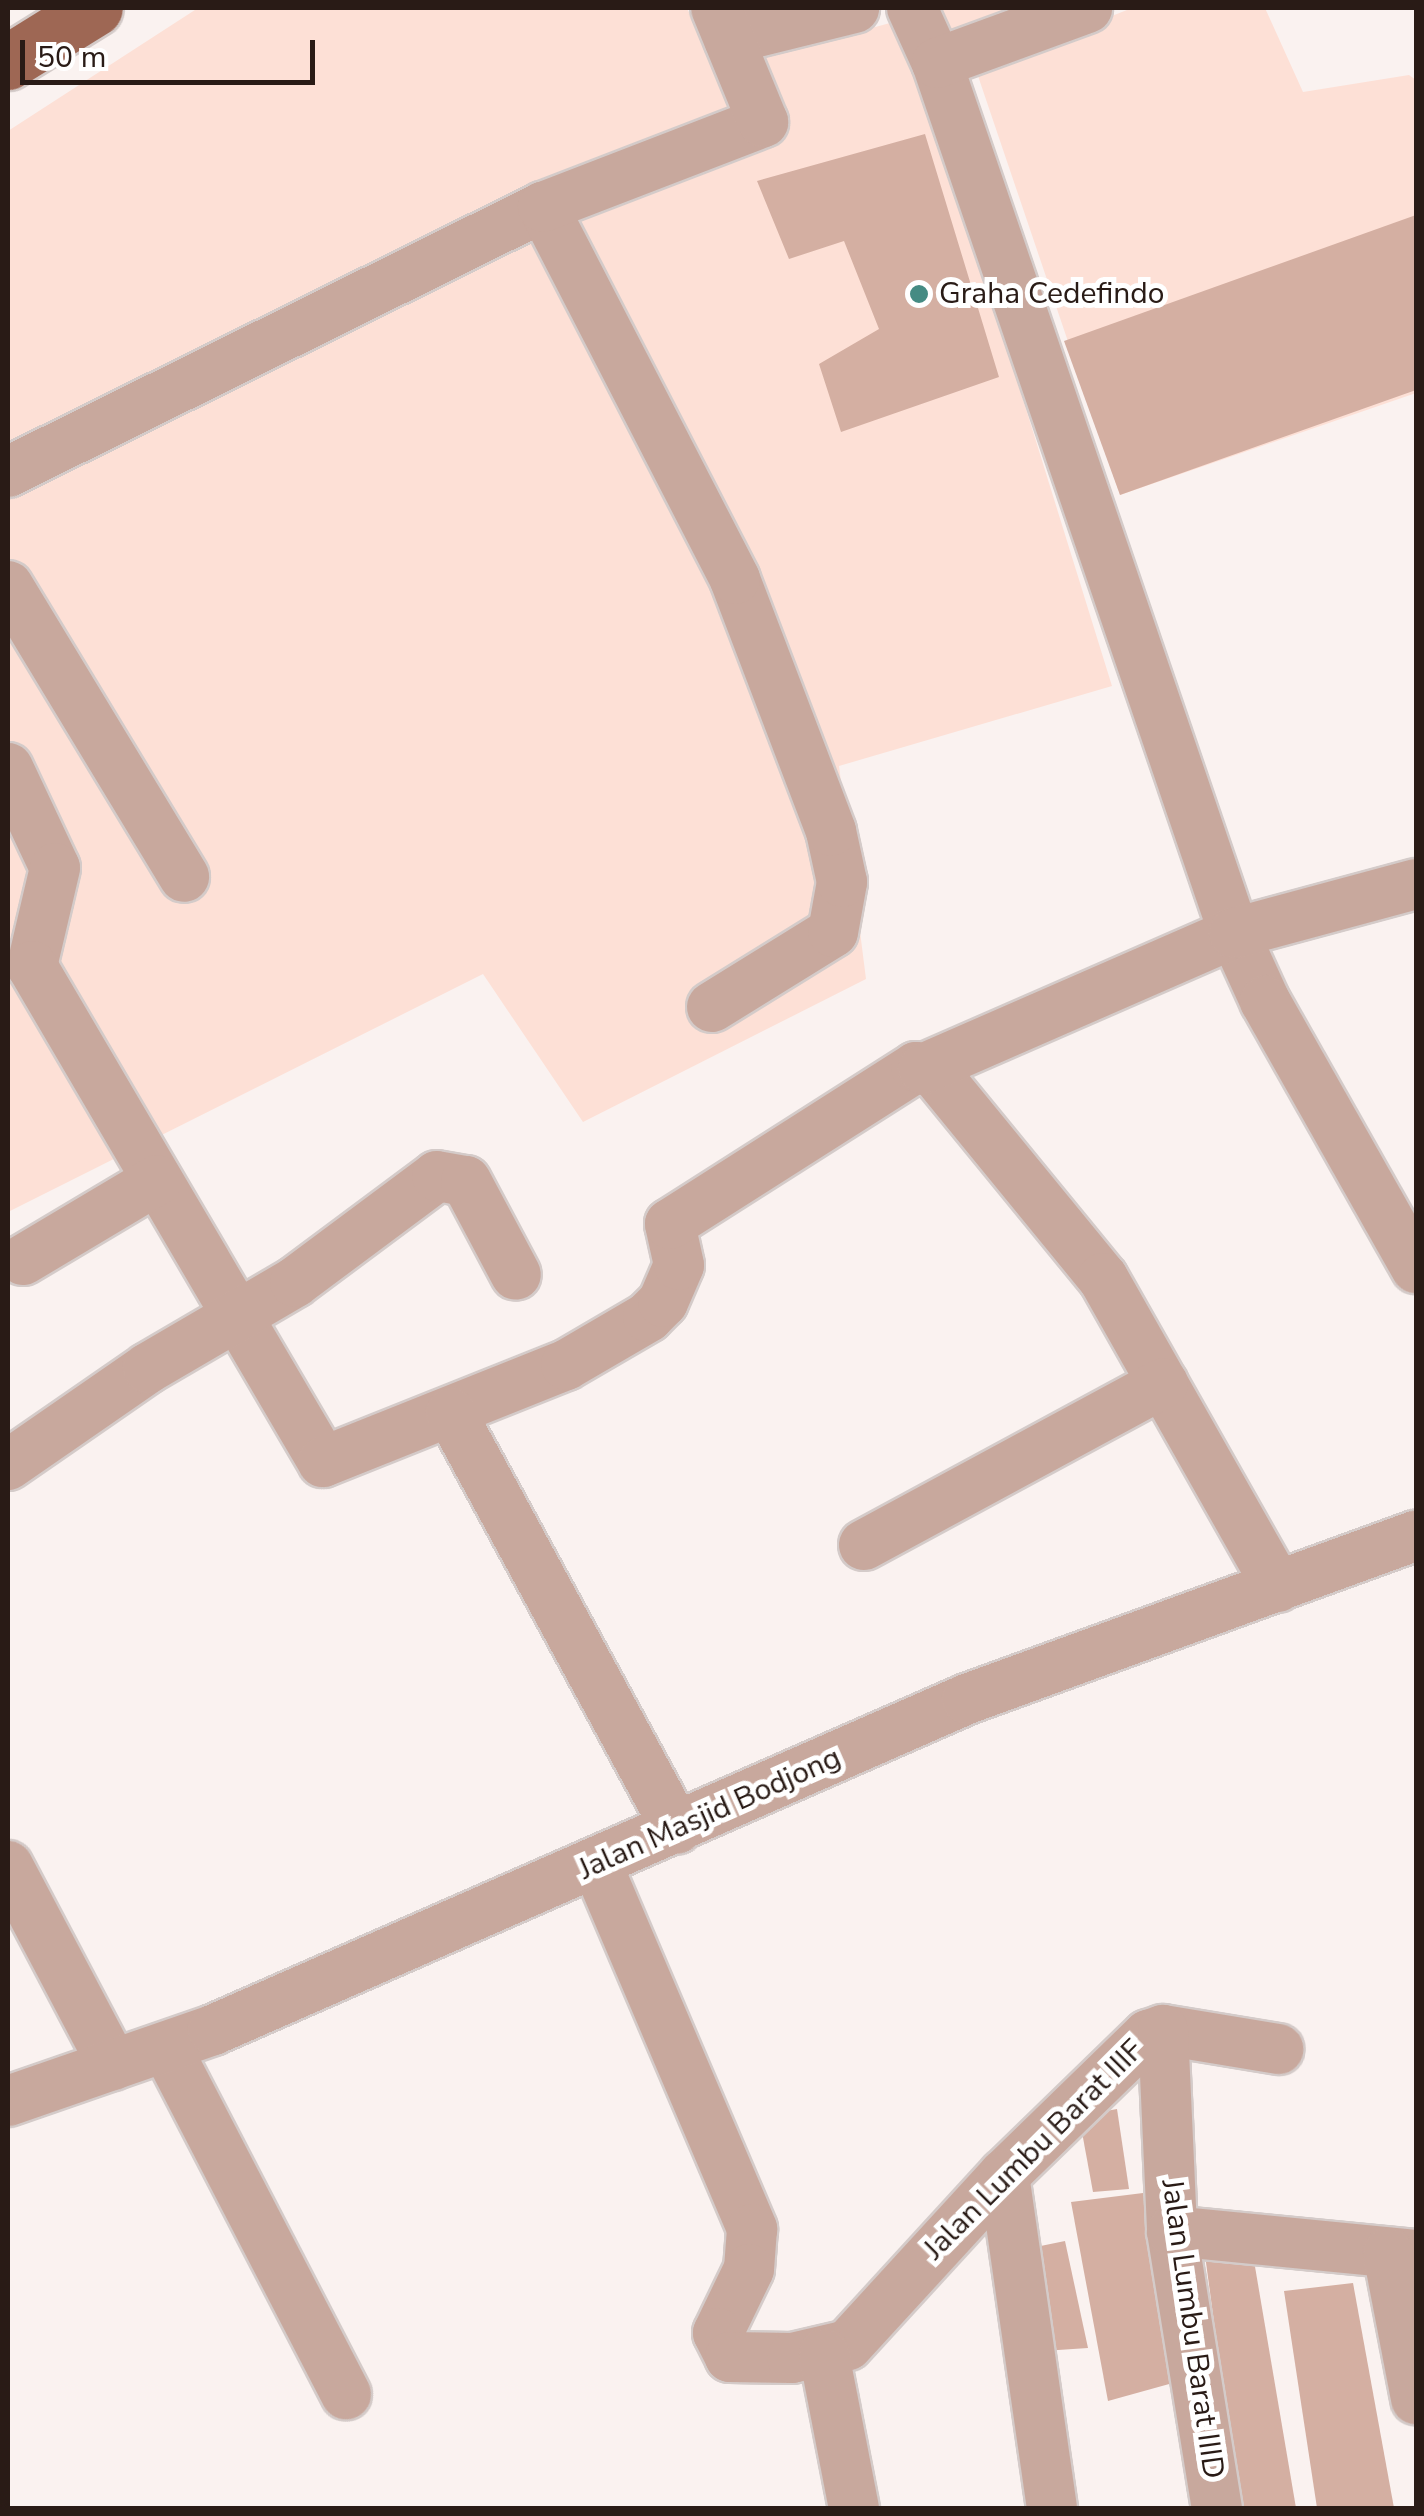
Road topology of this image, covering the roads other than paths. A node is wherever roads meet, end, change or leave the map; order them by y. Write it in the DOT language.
graph roads {
  1 [pos="95,8"];
  2 [pos="854,8"];
  3 [pos="912,8"];
  4 [pos="1086,8"];
  5 [pos="723,23"];
  6 [pos="955,40"];
  7 [pos="8,62"];
  8 [pos="543,207"];
  9 [pos="8,472"];
  10 [pos="8,586"];
  11 [pos="8,768"];
  12 [pos="184,877"];
  13 [pos="1416,884"];
  14 [pos="1234,933"];
  15 [pos="712,1007"];
  16 [pos="923,1069"];
  17 [pos="158,1180"];
  18 [pos="22,1260"];
  19 [pos="1416,1268"];
  20 [pos="516,1275"];
  21 [pos="237,1316"];
  22 [pos="1162,1383"];
  23 [pos="451,1413"];
  24 [pos="8,1465"];
  25 [pos="1416,1536"];
  26 [pos="864,1545"];
  27 [pos="1278,1587"];
  28 [pos="677,1828"];
  29 [pos="597,1865"];
  30 [pos="8,1866"];
  31 [pos="1163,2030"];
  32 [pos="166,2049"];
  33 [pos="1278,2050"];
  34 [pos="113,2065"];
  35 [pos="8,2101"];
  36 [pos="1004,2174"];
  37 [pos="1172,2231"];
  38 [pos="1402,2254"];
  39 [pos="824,2354"];
  40 [pos="346,2394"];
  41 [pos="1416,2400"];
  42 [pos="854,2508"];
  43 [pos="1052,2508"];
  44 [pos="1218,2508"];
  1 -- 7 [label="main road"];
  2 -- 5 [label="street"];
  3 -- 6 [label="street"];
  4 -- 6 [label="street"];
  5 -- 8 [label="street"];
  6 -- 14 [label="street"];
  8 -- 9 [label="street"];
  8 -- 15 [label="street"];
  10 -- 12 [label="street"];
  11 -- 17 [label="street"];
  13 -- 14 [label="street"];
  14 -- 16 [label="street"];
  14 -- 19 [label="street"];
  16 -- 22 [label="street"];
  16 -- 23 [label="street"];
  17 -- 18 [label="street"];
  17 -- 21 [label="street"];
  20 -- 21 [label="street"];
  21 -- 23 [label="street"];
  21 -- 24 [label="street"];
  22 -- 26 [label="street"];
  22 -- 27 [label="street"];
  23 -- 28 [label="street"];
  25 -- 27 [label="street, Jalan Masjid Bodjong"];
  27 -- 28 [label="street, Jalan Masjid Bodjong"];
  28 -- 29 [label="street, Jalan Masjid Bodjong"];
  29 -- 32 [label="street, Jalan Masjid Bodjong"];
  29 -- 39 [label="street"];
  30 -- 34 [label="street"];
  31 -- 33 [label="street, Jalan Lumbu Barat IIIF"];
  31 -- 36 [label="street, Jalan Lumbu Barat IIIF"];
  31 -- 37 [label="street, Jalan Lumbu Barat IIID"];
  32 -- 34 [label="street, Jalan Masjid Bodjong"];
  32 -- 40 [label="street"];
  34 -- 35 [label="street, Jalan Masjid Bodjong"];
  36 -- 39 [label="street, Jalan Lumbu Barat IIIF"];
  36 -- 43 [label="street"];
  37 -- 38 [label="street"];
  37 -- 44 [label="street, Jalan Lumbu Barat IIID"];
  38 -- 41 [label="street"];
  39 -- 42 [label="street"];
}
